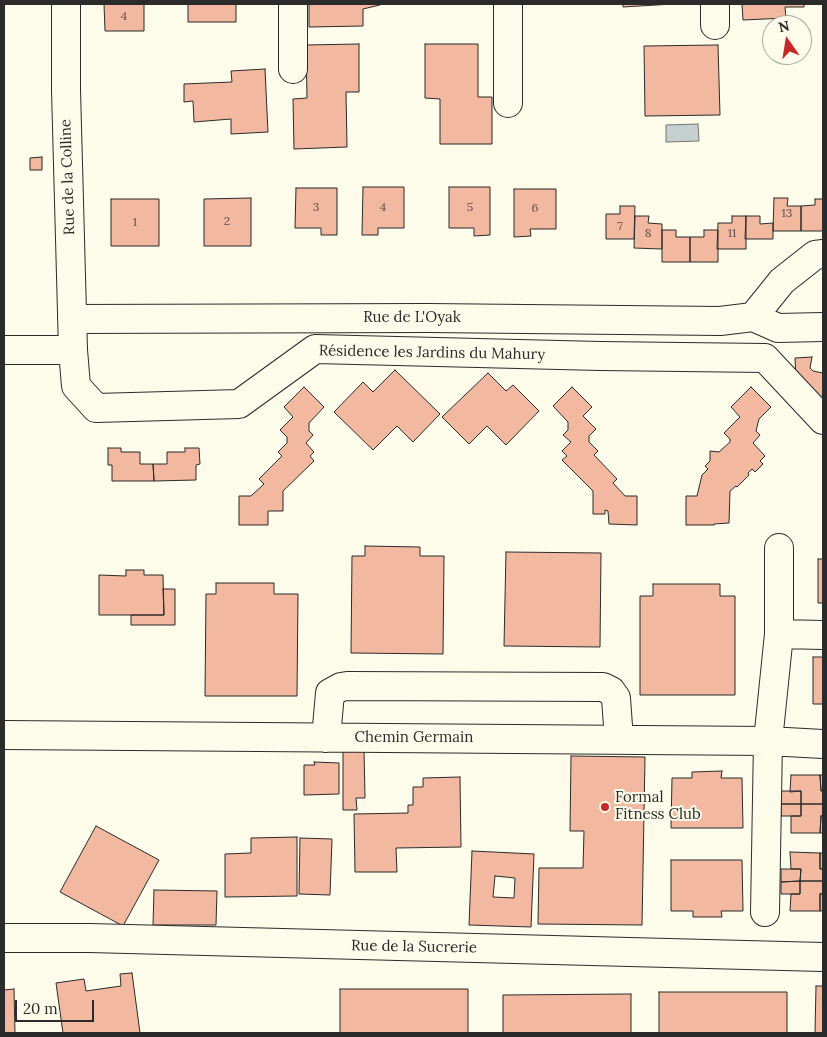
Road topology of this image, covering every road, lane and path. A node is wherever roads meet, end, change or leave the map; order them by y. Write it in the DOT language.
graph roads {
  1 [pos="66,4"];
  2 [pos="293,4"];
  3 [pos="508,4"];
  4 [pos="293,68"];
  5 [pos="508,104"];
  6 [pos="823,254"];
  7 [pos="753,317"];
  8 [pos="72,320"];
  9 [pos="823,326"];
  10 [pos="4,350"];
  11 [pos="73,350"];
  12 [pos="823,420"];
  13 [pos="779,548"];
  14 [pos="779,634"];
  15 [pos="823,634"];
  16 [pos="4,735"];
  17 [pos="326,738"];
  18 [pos="619,740"];
  19 [pos="768,741"];
  20 [pos="823,744"];
  21 [pos="765,912"];
  22 [pos="4,938"];
  23 [pos="823,957"];
  1 -- 8 [label="street, Rue de la Colline"];
  2 -- 4 [label="street"];
  3 -- 5 [label="street"];
  6 -- 7 [label="street"];
  7 -- 8 [label="street, Rue de L'Oyak"];
  7 -- 9 [label="street"];
  8 -- 11 [label="street, Rue de la Colline"];
  10 -- 11 [label="street"];
  11 -- 12 [label="street, Résidence les Jardins du Mahury"];
  13 -- 14 [label="street"];
  14 -- 15 [label="street"];
  14 -- 19 [label="street"];
  16 -- 17 [label="street, Chemin Germain"];
  17 -- 18 [label="street, Chemin Germain"];
  17 -- 18 [label="street"];
  18 -- 19 [label="street, Chemin Germain"];
  19 -- 20 [label="street, Chemin Germain"];
  19 -- 21 [label="street"];
  22 -- 23 [label="street, Rue de la Sucrerie"];
}
